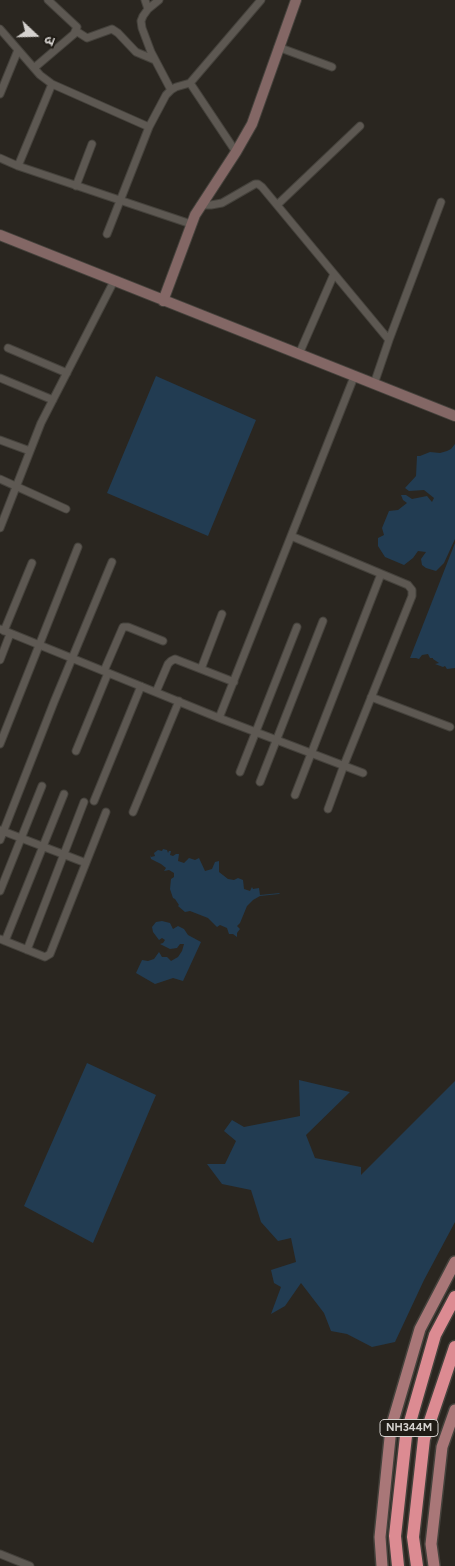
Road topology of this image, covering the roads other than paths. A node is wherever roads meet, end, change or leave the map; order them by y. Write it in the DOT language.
graph roads {
  1 [pos="48,0"];
  2 [pos="145,0"];
  3 [pos="159,0"];
  4 [pos="261,0"];
  5 [pos="296,0"];
  6 [pos="148,9"];
  7 [pos="0,29"];
  8 [pos="76,31"];
  9 [pos="278,47"];
  10 [pos="18,50"];
  11 [pos="155,60"];
  12 [pos="332,67"];
  13 [pos="34,68"];
  14 [pos="190,83"];
  15 [pos="52,84"];
  16 [pos="171,90"];
  17 [pos="0,94"];
  18 [pos="360,126"];
  19 [pos="149,127"];
  20 [pos="92,144"];
  21 [pos="236,152"];
  22 [pos="0,158"];
  23 [pos="18,166"];
  24 [pos="76,186"];
  25 [pos="121,201"];
  26 [pos="441,202"];
  27 [pos="277,204"];
  28 [pos="200,205"];
  29 [pos="191,224"];
  30 [pos="107,234"];
  31 [pos="0,235"];
  32 [pos="334,274"];
  33 [pos="114,281"];
  34 [pos="163,301"];
  35 [pos="389,340"];
  36 [pos="8,348"];
  37 [pos="299,354"];
  38 [pos="67,373"];
  39 [pos="354,377"];
  40 [pos="0,378"];
  41 [pos="374,384"];
  42 [pos="53,400"];
  43 [pos="455,416"];
  44 [pos="0,440"];
  45 [pos="30,451"];
  46 [pos="0,479"];
  47 [pos="17,486"];
  48 [pos="66,509"];
  49 [pos="2,516"];
  50 [pos="0,528"];
  51 [pos="290,536"];
  52 [pos="78,547"];
  53 [pos="112,562"];
  54 [pos="32,563"];
  55 [pos="381,574"];
  56 [pos="222,614"];
  57 [pos="323,621"];
  58 [pos="297,627"];
  59 [pos="5,631"];
  60 [pos="163,641"];
  61 [pos="39,645"];
  62 [pos="73,658"];
  63 [pos="0,660"];
  64 [pos="201,669"];
  65 [pos="106,672"];
  66 [pos="234,682"];
  67 [pos="141,686"];
  68 [pos="156,692"];
  69 [pos="371,697"];
  70 [pos="179,701"];
  71 [pos="219,718"];
  72 [pos="450,727"];
  73 [pos="256,732"];
  74 [pos="277,740"];
  75 [pos="0,744"];
  76 [pos="76,751"];
  77 [pos="311,752"];
  78 [pos="344,765"];
  79 [pos="240,772"];
  80 [pos="363,773"];
  81 [pos="260,782"];
  82 [pos="42,786"];
  83 [pos="64,794"];
  84 [pos="295,795"];
  85 [pos="94,801"];
  86 [pos="84,802"];
  87 [pos="328,809"];
  88 [pos="106,812"];
  89 [pos="133,812"];
  90 [pos="2,831"];
  91 [pos="21,838"];
  92 [pos="0,840"];
  93 [pos="43,847"];
  94 [pos="63,855"];
  95 [pos="86,864"];
  96 [pos="0,891"];
  97 [pos="2,940"];
  98 [pos="27,950"];
  99 [pos="455,1262"];
  100 [pos="455,1297"];
  101 [pos="455,1347"];
  102 [pos="455,1410"];
  103 [pos="0,1554"];
  104 [pos="30,1566"];
  105 [pos="382,1566"];
  106 [pos="398,1566"];
  107 [pos="417,1566"];
  108 [pos="434,1566"];
  1 -- 8 [label="street"];
  2 -- 6 [label="street"];
  3 -- 6 [label="street"];
  4 -- 14 [label="street"];
  5 -- 9 [label="main road"];
  6 -- 11 [label="street"];
  7 -- 10 [label="street"];
  8 -- 11 [label="street"];
  8 -- 13 [label="street"];
  9 -- 12 [label="street"];
  9 -- 21 [label="main road"];
  10 -- 13 [label="street"];
  10 -- 17 [label="street"];
  11 -- 16 [label="street"];
  13 -- 15 [label="street"];
  14 -- 16 [label="street"];
  14 -- 21 [label="street"];
  15 -- 19 [label="street"];
  15 -- 23 [label="street"];
  16 -- 19 [label="street"];
  18 -- 27 [label="street"];
  19 -- 25 [label="street"];
  20 -- 24 [label="street"];
  21 -- 28 [label="main road"];
  22 -- 23 [label="street"];
  23 -- 24 [label="street"];
  24 -- 25 [label="street"];
  25 -- 29 [label="street"];
  25 -- 30 [label="street"];
  26 -- 35 [label="street"];
  27 -- 28 [label="street"];
  27 -- 32 [label="street"];
  28 -- 29 [label="main road"];
  29 -- 34 [label="main road"];
  31 -- 33 [label="main road"];
  32 -- 35 [label="street"];
  32 -- 37 [label="street"];
  33 -- 34 [label="main road"];
  33 -- 38 [label="street"];
  34 -- 37 [label="main road"];
  35 -- 41 [label="street"];
  36 -- 38 [label="street"];
  37 -- 39 [label="main road"];
  38 -- 42 [label="street"];
  39 -- 41 [label="main road"];
  39 -- 51 [label="street"];
  40 -- 42 [label="street"];
  41 -- 43 [label="main road"];
  42 -- 45 [label="street"];
  44 -- 45 [label="street"];
  45 -- 47 [label="street"];
  46 -- 47 [label="street"];
  47 -- 48 [label="street"];
  47 -- 49 [label="street"];
  49 -- 50 [label="street"];
  51 -- 55 [label="street"];
  51 -- 66 [label="street"];
  52 -- 61 [label="street"];
  53 -- 62 [label="street"];
  54 -- 59 [label="street"];
  55 -- 69 [label="street"];
  55 -- 77 [label="street"];
  56 -- 64 [label="street"];
  57 -- 74 [label="street"];
  58 -- 73 [label="street"];
  59 -- 61 [label="street"];
  59 -- 63 [label="street"];
  60 -- 65 [label="street"];
  61 -- 62 [label="street"];
  61 -- 75 [label="street"];
  62 -- 65 [label="street"];
  62 -- 90 [label="street"];
  64 -- 66 [label="street"];
  64 -- 68 [label="street"];
  65 -- 67 [label="street"];
  65 -- 76 [label="street"];
  66 -- 71 [label="street"];
  67 -- 68 [label="street"];
  67 -- 85 [label="street"];
  68 -- 70 [label="street"];
  69 -- 72 [label="street"];
  69 -- 78 [label="street"];
  70 -- 71 [label="street"];
  70 -- 89 [label="street"];
  71 -- 73 [label="street"];
  73 -- 74 [label="street"];
  73 -- 79 [label="street"];
  74 -- 77 [label="street"];
  74 -- 81 [label="street"];
  77 -- 78 [label="street"];
  77 -- 84 [label="street"];
  78 -- 80 [label="street"];
  78 -- 87 [label="street"];
  82 -- 91 [label="street"];
  83 -- 93 [label="street"];
  86 -- 94 [label="street"];
  88 -- 95 [label="street"];
  90 -- 91 [label="street"];
  90 -- 92 [label="street"];
  91 -- 93 [label="street"];
  91 -- 96 [label="street"];
  93 -- 94 [label="street"];
  93 -- 97 [label="street"];
  94 -- 95 [label="street"];
  94 -- 98 [label="street"];
  95 -- 98 [label="street"];
  97 -- 98 [label="street"];
  99 -- 105 [label="main road"];
  100 -- 106 [label="highway, NH344M"];
  101 -- 107 [label="highway, NH344M"];
  102 -- 108 [label="main road"];
  103 -- 104 [label="street"];
}
